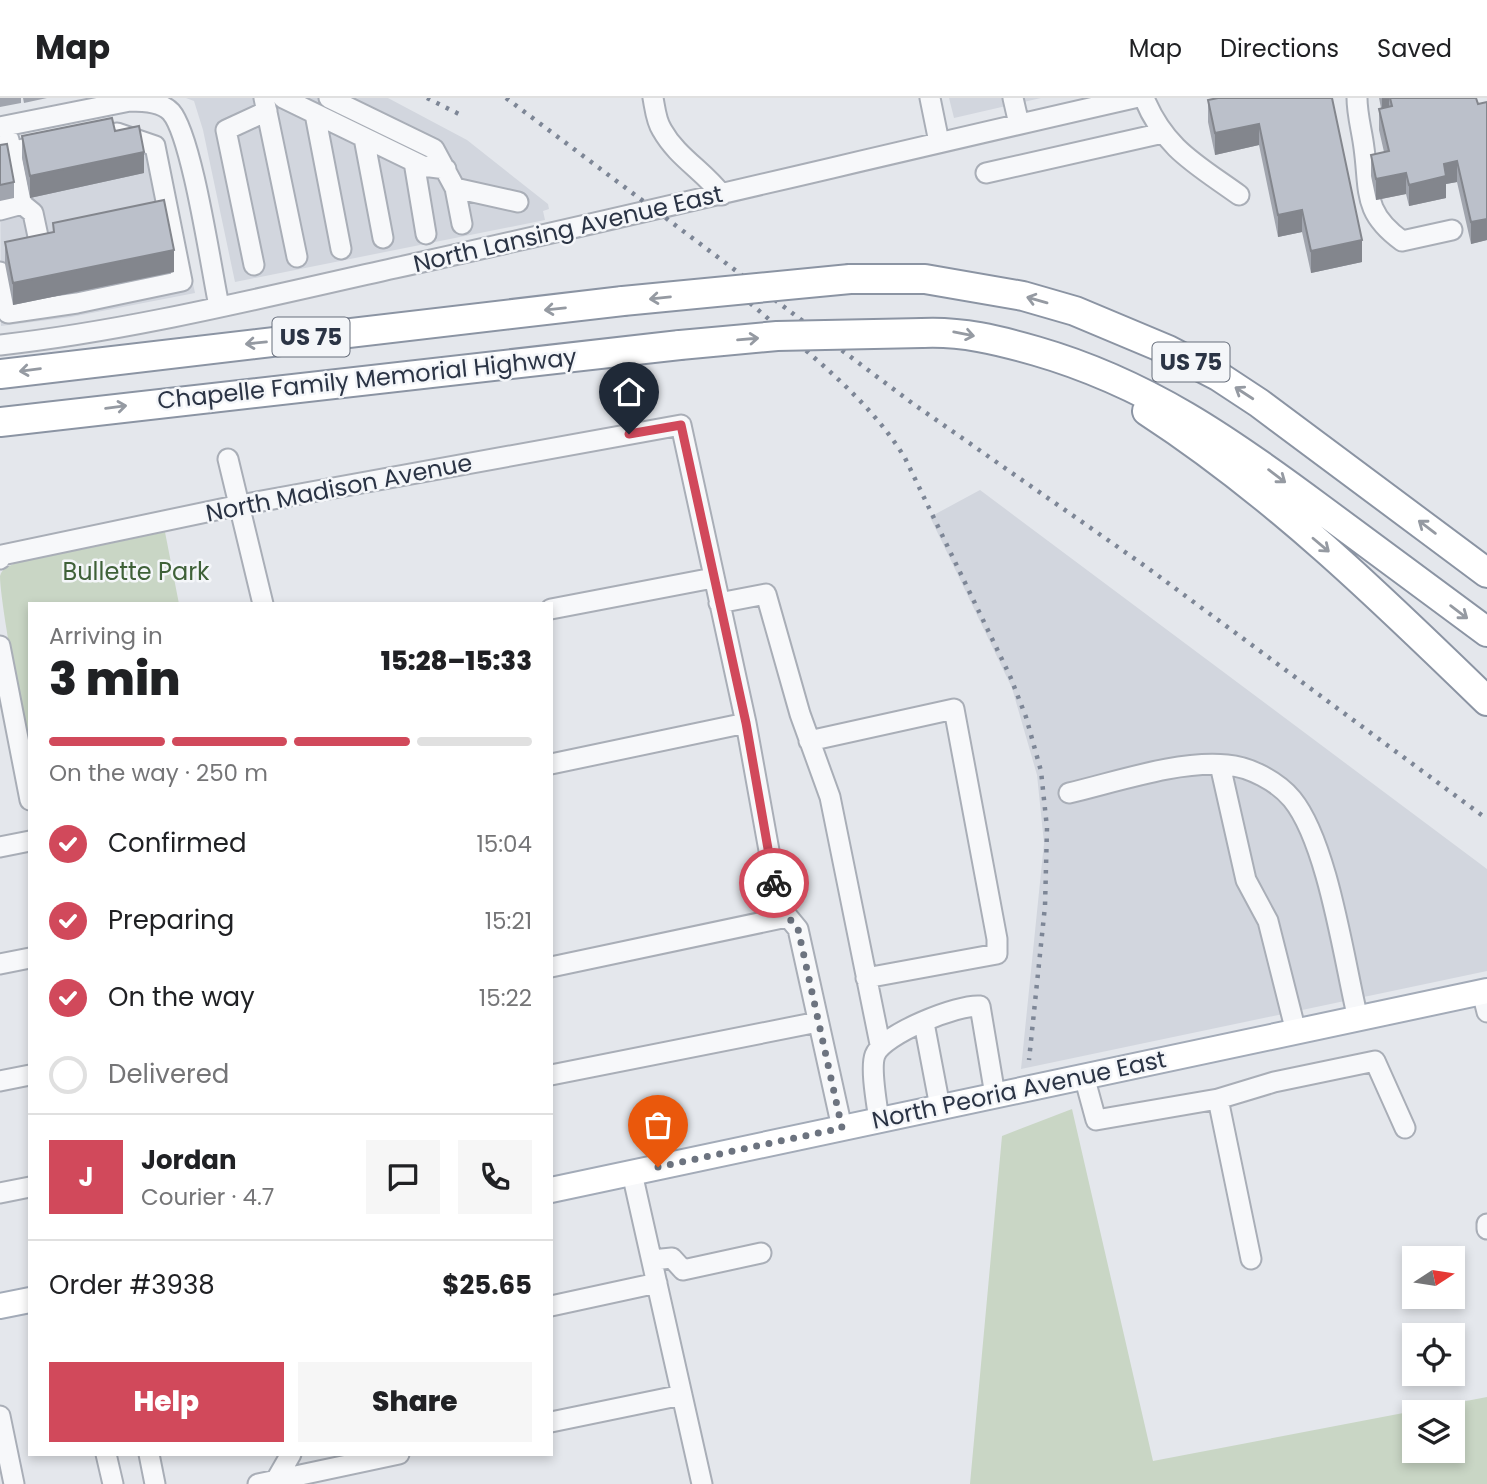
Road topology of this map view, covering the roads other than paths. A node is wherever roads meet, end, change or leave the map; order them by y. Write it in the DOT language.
graph roads {
  1 [pos="283,98"];
  2 [pos="329,98"];
  3 [pos="653,98"];
  4 [pos="930,98"];
  5 [pos="1013,98"];
  6 [pos="1134,98"];
  7 [pos="1144,98"];
  8 [pos="1357,98"];
  9 [pos="1101,102"];
  10 [pos="265,105"];
  11 [pos="315,114"];
  12 [pos="1019,124"];
  13 [pos="3,126"];
  14 [pos="98,133"];
  15 [pos="1163,133"];
  16 [pos="365,138"];
  17 [pos="61,141"];
  18 [pos="939,142"];
  19 [pos="6,152"];
  20 [pos="414,162"];
  21 [pos="446,169"];
  22 [pos="986,173"];
  23 [pos="454,188"];
  24 [pos="722,195"];
  25 [pos="1239,195"];
  26 [pos="518,202"];
  27 [pos="22,204"];
  28 [pos="199,207"];
  29 [pos="0,210"];
  30 [pos="162,215"];
  31 [pos="462,224"];
  32 [pos="1452,230"];
  33 [pos="426,234"];
  34 [pos="383,238"];
  35 [pos="39,242"];
  36 [pos="341,249"];
  37 [pos="297,257"];
  38 [pos="254,265"];
  39 [pos="0,272"];
  40 [pos="219,306"];
  41 [pos="0,345"];
  42 [pos="1068,360"];
  43 [pos="0,374"];
  44 [pos="0,422"];
  45 [pos="228,459"];
  46 [pos="240,505"];
  47 [pos="0,559"];
  48 [pos="1485,571"];
  49 [pos="713,578"];
  50 [pos="263,602"];
  51 [pos="719,603"];
  52 [pos="553,609"];
  53 [pos="1487,632"];
  54 [pos="0,646"];
  55 [pos="1487,701"];
  56 [pos="746,723"];
  57 [pos="8,729"];
  58 [pos="809,741"];
  59 [pos="553,764"];
  60 [pos="1220,765"];
  61 [pos="1069,793"];
  62 [pos="28,794"];
  63 [pos="28,841"];
  64 [pos="0,847"];
  65 [pos="787,917"];
  66 [pos="28,958"];
  67 [pos="0,964"];
  68 [pos="553,967"];
  69 [pos="866,978"];
  70 [pos="1485,998"];
  71 [pos="1358,1018"];
  72 [pos="818,1022"];
  73 [pos="924,1023"];
  74 [pos="1296,1032"];
  75 [pos="880,1044"];
  76 [pos="28,1075"];
  77 [pos="553,1075"];
  78 [pos="1084,1076"];
  79 [pos="0,1081"];
  80 [pos="994,1083"];
  81 [pos="938,1097"];
  82 [pos="1218,1099"];
  83 [pos="877,1110"];
  84 [pos="842,1128"];
  85 [pos="1405,1128"];
  86 [pos="632,1173"];
  87 [pos="28,1187"];
  88 [pos="553,1190"];
  89 [pos="0,1193"];
  90 [pos="761,1253"];
  91 [pos="1251,1259"];
  92 [pos="652,1260"];
  93 [pos="657,1283"];
  94 [pos="28,1300"];
  95 [pos="0,1306"];
  96 [pos="553,1306"];
  97 [pos="682,1395"];
  98 [pos="0,1419"];
  99 [pos="553,1422"];
  100 [pos="106,1456"];
  101 [pos="149,1456"];
  102 [pos="289,1456"];
  103 [pos="390,1456"];
  104 [pos="267,1482"];
  105 [pos="14,1484"];
  106 [pos="113,1484"];
  107 [pos="155,1484"];
  108 [pos="702,1484"];
  1 -- 11 [label="street"];
  2 -- 21 [label="street"];
  3 -- 24 [label="street"];
  4 -- 18 [label="street"];
  5 -- 12 [label="street"];
  6 -- 9 [label="street, North Lansing Avenue East"];
  7 -- 15 [label="street"];
  8 -- 32 [label="street"];
  9 -- 12 [label="street, North Lansing Avenue East"];
  10 -- 37 [label="street"];
  10 -- 38 [label="street"];
  11 -- 16 [label="street"];
  11 -- 36 [label="street"];
  12 -- 18 [label="street, North Lansing Avenue East"];
  13 -- 19 [label="street"];
  13 -- 28 [label="street"];
  14 -- 30 [label="street"];
  15 -- 22 [label="street"];
  15 -- 25 [label="street"];
  16 -- 20 [label="street"];
  16 -- 34 [label="street"];
  17 -- 19 [label="street"];
  18 -- 24 [label="street, North Lansing Avenue East"];
  19 -- 27 [label="street"];
  20 -- 21 [label="street"];
  20 -- 33 [label="street"];
  21 -- 23 [label="street"];
  23 -- 26 [label="street"];
  23 -- 31 [label="street"];
  24 -- 40 [label="street, North Lansing Avenue East"];
  27 -- 29 [label="street"];
  27 -- 35 [label="street"];
  28 -- 30 [label="street"];
  28 -- 40 [label="street"];
  30 -- 39 [label="street"];
  40 -- 41 [label="street, North Lansing Avenue East"];
  44 -- 42 [label="highway, Chapelle Family Memorial Highway / US 75, one-way, bridge"];
  42 -- 53 [label="highway, Chapelle Family Memorial Highway / US 75, one-way"];
  42 -- 55 [label="highway, one-way"];
  48 -- 43 [label="highway, Chapelle Family Memorial Highway / US 75, one-way, bridge"];
  45 -- 46 [label="street"];
  46 -- 47 [label="street, North Madison Avenue"];
  46 -- 49 [label="street, North Madison Avenue"];
  46 -- 50 [label="street"];
  49 -- 51 [label="street"];
  49 -- 52 [label="street"];
  51 -- 56 [label="street"];
  51 -- 58 [label="street"];
  54 -- 57 [label="street"];
  56 -- 59 [label="street"];
  56 -- 65 [label="street"];
  57 -- 62 [label="street"];
  58 -- 69 [label="street"];
  58 -- 69 [label="street"];
  60 -- 61 [label="street"];
  60 -- 71 [label="street"];
  60 -- 74 [label="street"];
  63 -- 64 [label="street"];
  65 -- 68 [label="street"];
  65 -- 72 [label="street"];
  66 -- 67 [label="street"];
  69 -- 75 [label="street"];
  70 -- 71 [label="main road, North Peoria Avenue East"];
  71 -- 74 [label="main road, North Peoria Avenue East"];
  72 -- 77 [label="street"];
  72 -- 84 [label="street"];
  73 -- 75 [label="street"];
  73 -- 80 [label="street"];
  73 -- 81 [label="street"];
  74 -- 78 [label="main road, North Peoria Avenue East"];
  75 -- 83 [label="street"];
  76 -- 79 [label="street"];
  78 -- 80 [label="main road, North Peoria Avenue East"];
  78 -- 82 [label="street"];
  80 -- 81 [label="main road, North Peoria Avenue East"];
  81 -- 83 [label="main road, North Peoria Avenue East"];
  82 -- 85 [label="street"];
  82 -- 91 [label="street"];
  83 -- 84 [label="main road, North Peoria Avenue East"];
  84 -- 86 [label="main road, North Peoria Avenue East"];
  86 -- 88 [label="main road, North Peoria Avenue East"];
  86 -- 92 [label="street"];
  87 -- 89 [label="street"];
  90 -- 92 [label="street"];
  92 -- 93 [label="street"];
  93 -- 96 [label="street"];
  93 -- 97 [label="street"];
  94 -- 95 [label="main road"];
  97 -- 99 [label="street"];
  97 -- 108 [label="street"];
  98 -- 105 [label="street"];
  100 -- 106 [label="street"];
  101 -- 107 [label="street"];
  102 -- 104 [label="street"];
  103 -- 104 [label="street"];
}
